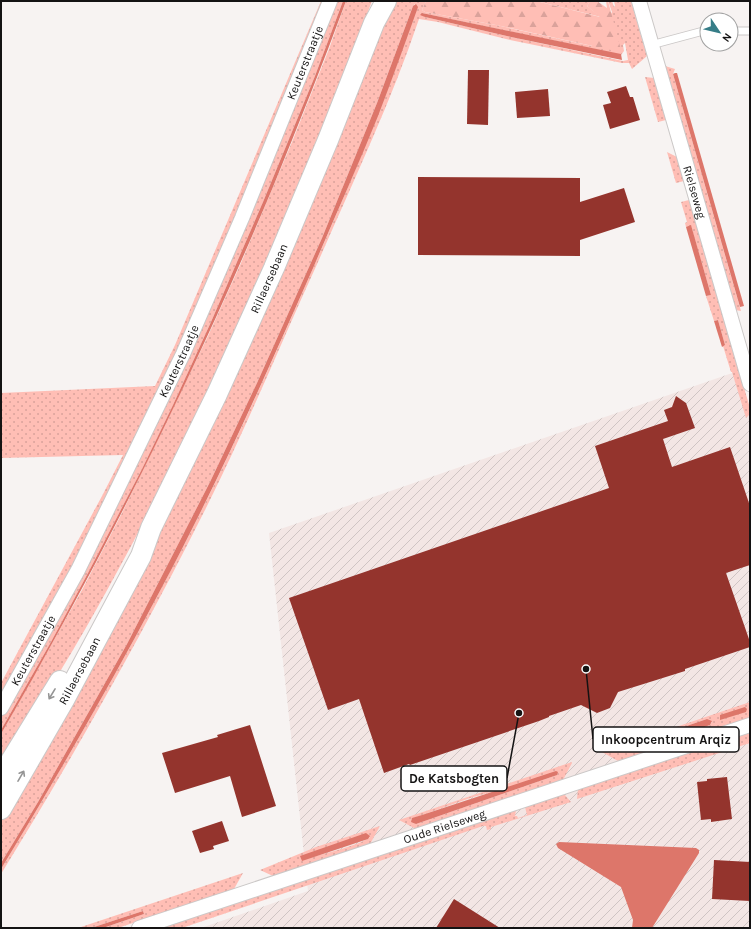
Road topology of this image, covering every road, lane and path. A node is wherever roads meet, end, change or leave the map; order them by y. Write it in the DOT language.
graph roads {
  1 [pos="330,1"];
  2 [pos="377,1"];
  3 [pos="386,1"];
  4 [pos="639,1"];
  5 [pos="374,23"];
  6 [pos="739,31"];
  7 [pos="750,31"];
  8 [pos="699,32"];
  9 [pos="651,45"];
  10 [pos="750,384"];
  11 [pos="151,528"];
  12 [pos="1,708"];
  13 [pos="750,725"];
  14 [pos="1,777"];
  15 [pos="1,809"];
  16 [pos="139,928"];
  1 -- 12 [label="street, Keuterstraatje"];
  2 -- 5 [label="street, Rillaersebaan"];
  3 -- 5 [label="street, Rillaersebaan"];
  4 -- 9 [label="street, Rielseweg"];
  5 -- 11 [label="street, Rillaersebaan"];
  6 -- 7 [label="lane"];
  8 -- 9 [label="lane"];
  9 -- 10 [label="street, Rielseweg"];
  11 -- 14 [label="street, Rillaersebaan, one-way"];
  15 -- 11 [label="street, Rillaersebaan, one-way"];
  13 -- 16 [label="street, Oude Rielseweg"];
}
